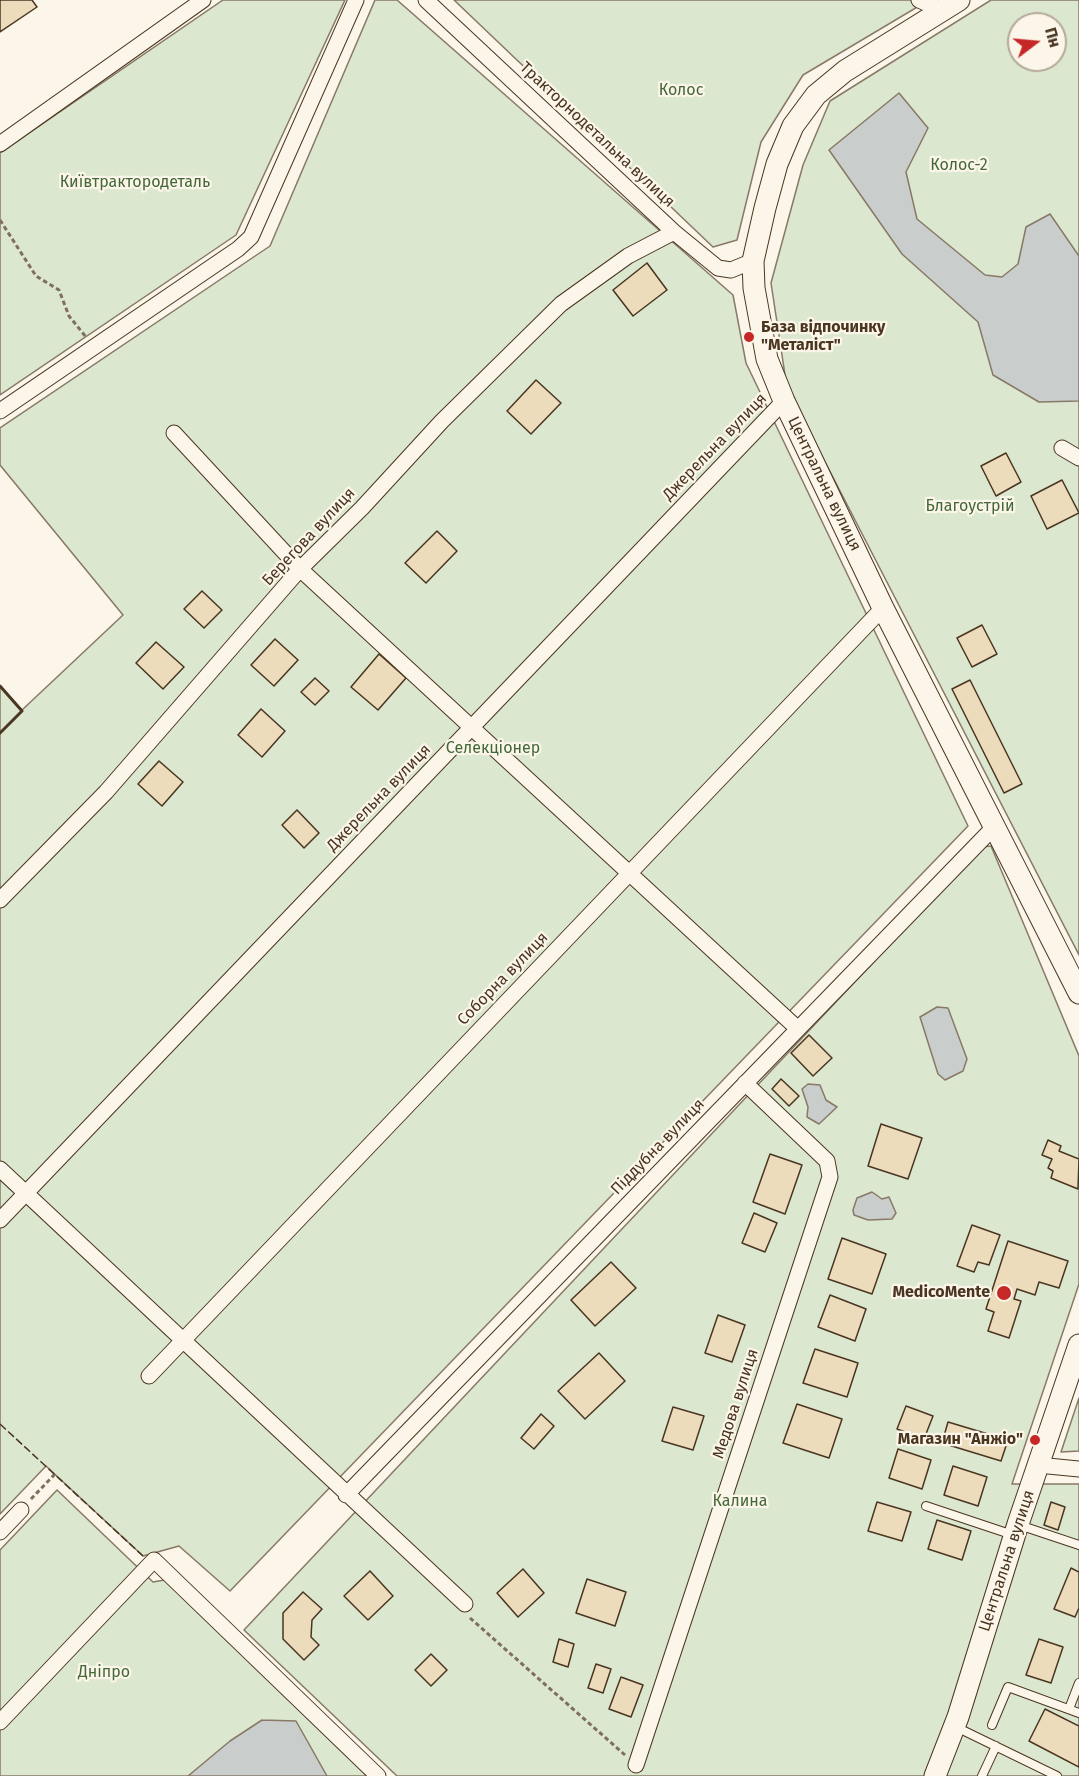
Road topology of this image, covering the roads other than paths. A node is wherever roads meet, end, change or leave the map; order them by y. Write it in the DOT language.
graph roads {
  1 [pos="203,0"];
  2 [pos="356,0"];
  3 [pos="426,0"];
  4 [pos="919,0"];
  5 [pos="951,5"];
  6 [pos="0,144"];
  7 [pos="674,232"];
  8 [pos="753,261"];
  9 [pos="784,401"];
  10 [pos="0,411"];
  11 [pos="174,432"];
  12 [pos="1062,448"];
  13 [pos="1079,458"];
  14 [pos="300,569"];
  15 [pos="883,608"];
  16 [pos="472,728"];
  17 [pos="996,825"];
  18 [pos="629,873"];
  19 [pos="0,900"];
  20 [pos="1078,990"];
  21 [pos="798,1029"];
  22 [pos="745,1083"];
  23 [pos="0,1169"];
  24 [pos="26,1193"];
  25 [pos="0,1220"];
  26 [pos="183,1340"];
  27 [pos="1079,1345"];
  28 [pos="149,1376"];
  29 [pos="1038,1465"];
  30 [pos="1079,1469"];
  31 [pos="346,1495"];
  32 [pos="926,1506"];
  33 [pos="21,1510"];
  34 [pos="1016,1530"];
  35 [pos="0,1532"];
  36 [pos="1079,1545"];
  37 [pos="465,1609"];
  38 [pos="1079,1683"];
  39 [pos="1069,1709"];
  40 [pos="1079,1713"];
  41 [pos="0,1722"];
  42 [pos="992,1725"];
  43 [pos="954,1726"];
  44 [pos="996,1746"];
  45 [pos="636,1765"];
  46 [pos="378,1776"];
  47 [pos="935,1776"];
  48 [pos="982,1776"];
  49 [pos="1056,1776"];
  1 -- 6 [label="street"];
  2 -- 10 [label="street"];
  3 -- 7 [label="street, Тракторнодетальна вулиця"];
  4 -- 5 [label="street, Центральна вулиця"];
  5 -- 8 [label="street, Центральна вулиця"];
  7 -- 8 [label="street, Тракторнодетальна вулиця"];
  7 -- 14 [label="street, Берегова вулиця"];
  8 -- 9 [label="street, Центральна вулиця"];
  9 -- 15 [label="street, Центральна вулиця"];
  9 -- 16 [label="street, Джерельна вулиця"];
  11 -- 14 [label="street"];
  12 -- 13 [label="street"];
  14 -- 16 [label="street"];
  14 -- 19 [label="street, Берегова вулиця"];
  15 -- 17 [label="street, Центральна вулиця"];
  15 -- 18 [label="street, Соборна вулиця"];
  16 -- 18 [label="street"];
  16 -- 24 [label="street, Джерельна вулиця"];
  17 -- 20 [label="street, Центральна вулиця"];
  17 -- 21 [label="street, Піддубна вулиця"];
  18 -- 21 [label="street"];
  18 -- 26 [label="street, Соборна вулиця"];
  21 -- 22 [label="street, Піддубна вулиця"];
  22 -- 31 [label="street, Піддубна вулиця"];
  22 -- 45 [label="street, Медова вулиця"];
  23 -- 24 [label="street"];
  24 -- 25 [label="street, Джерельна вулиця"];
  24 -- 26 [label="street"];
  26 -- 28 [label="street, Соборна вулиця"];
  26 -- 31 [label="street"];
  27 -- 29 [label="street, Центральна вулиця"];
  29 -- 30 [label="street"];
  29 -- 34 [label="street, Центральна вулиця"];
  31 -- 37 [label="street"];
  32 -- 34 [label="lane"];
  33 -- 35 [label="street"];
  34 -- 36 [label="lane"];
  34 -- 43 [label="street, Центральна вулиця"];
  38 -- 39 [label="lane"];
  39 -- 40 [label="lane"];
  39 -- 42 [label="lane"];
  41 -- 46 [label="street"];
  43 -- 44 [label="lane"];
  43 -- 47 [label="street, Центральна вулиця"];
  44 -- 48 [label="lane"];
  44 -- 49 [label="lane"];
}
